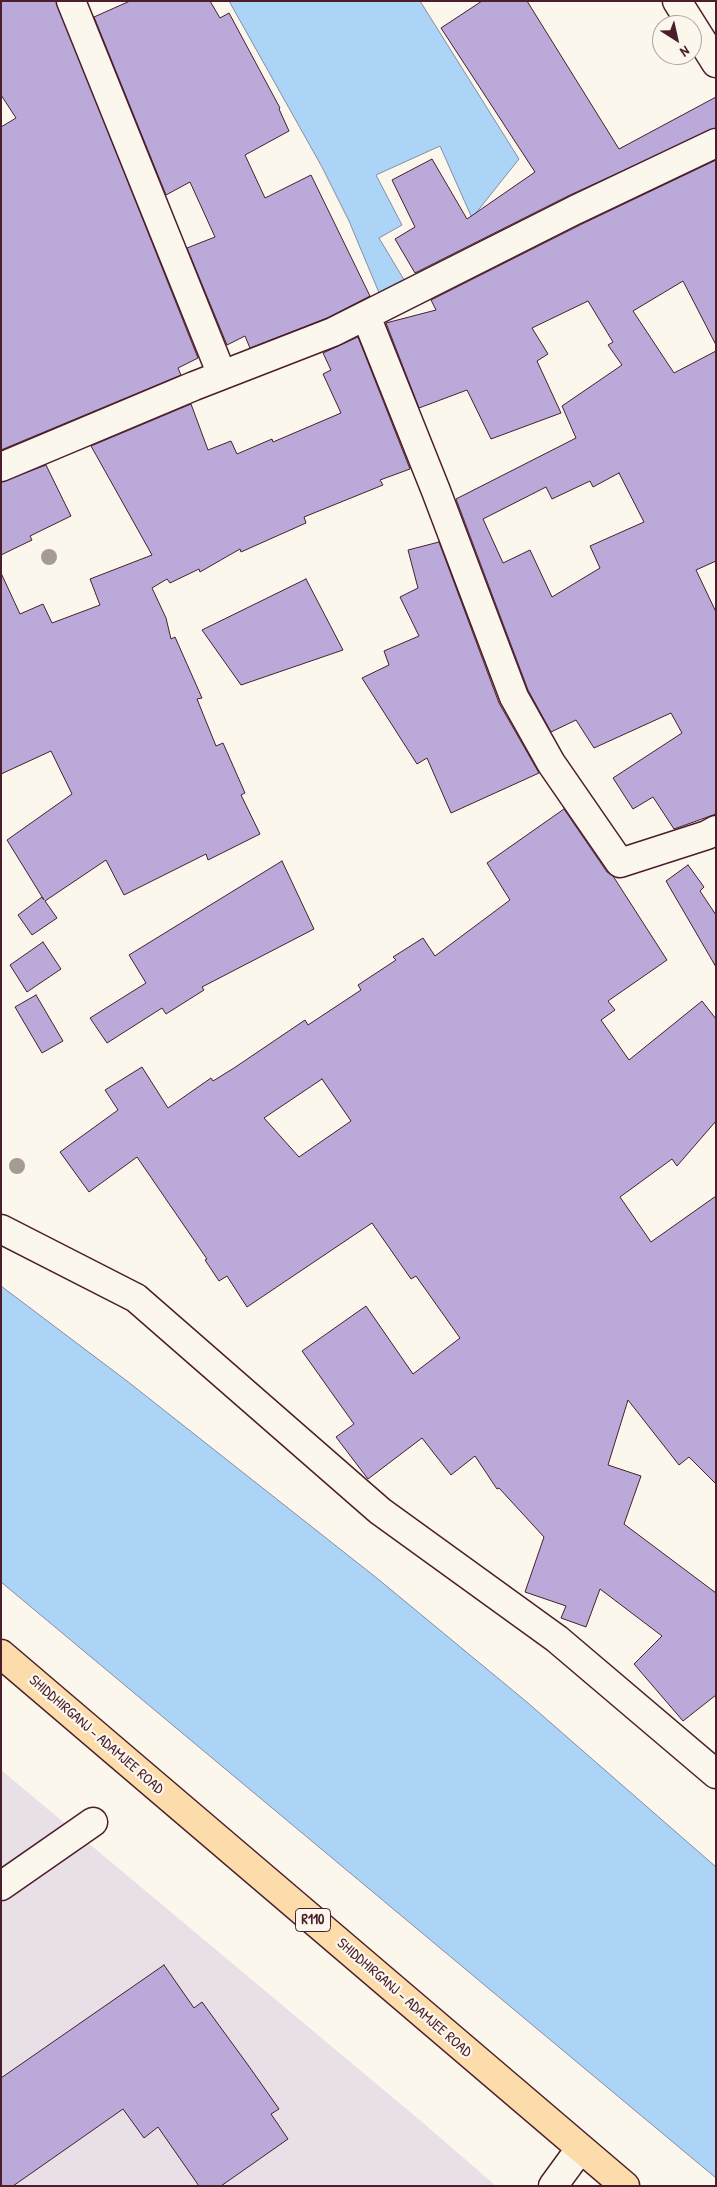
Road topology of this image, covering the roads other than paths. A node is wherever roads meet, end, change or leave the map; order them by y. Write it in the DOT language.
graph roads {
  1 [pos="71,1"];
  2 [pos="677,1"];
  3 [pos="716,63"];
  4 [pos="716,143"];
  5 [pos="366,316"];
  6 [pos="222,375"];
  7 [pos="1,467"];
  8 [pos="716,830"];
  9 [pos="1,1229"];
  10 [pos="1,1654"];
  11 [pos="716,1774"];
  12 [pos="93,1822"];
  13 [pos="1,1886"];
  14 [pos="580,2149"];
  15 [pos="554,2186"];
  16 [pos="625,2186"];
  1 -- 6 [label="street"];
  2 -- 3 [label="street"];
  4 -- 5 [label="street"];
  5 -- 6 [label="street"];
  5 -- 8 [label="street"];
  6 -- 7 [label="street"];
  9 -- 11 [label="street"];
  10 -- 14 [label="main road, SHIDDHIRGANJ - ADAMJEE ROAD / R110"];
  12 -- 13 [label="street"];
  14 -- 15 [label="street"];
  14 -- 16 [label="main road, SHIDDHIRGANJ - ADAMJEE ROAD / R110"];
}
